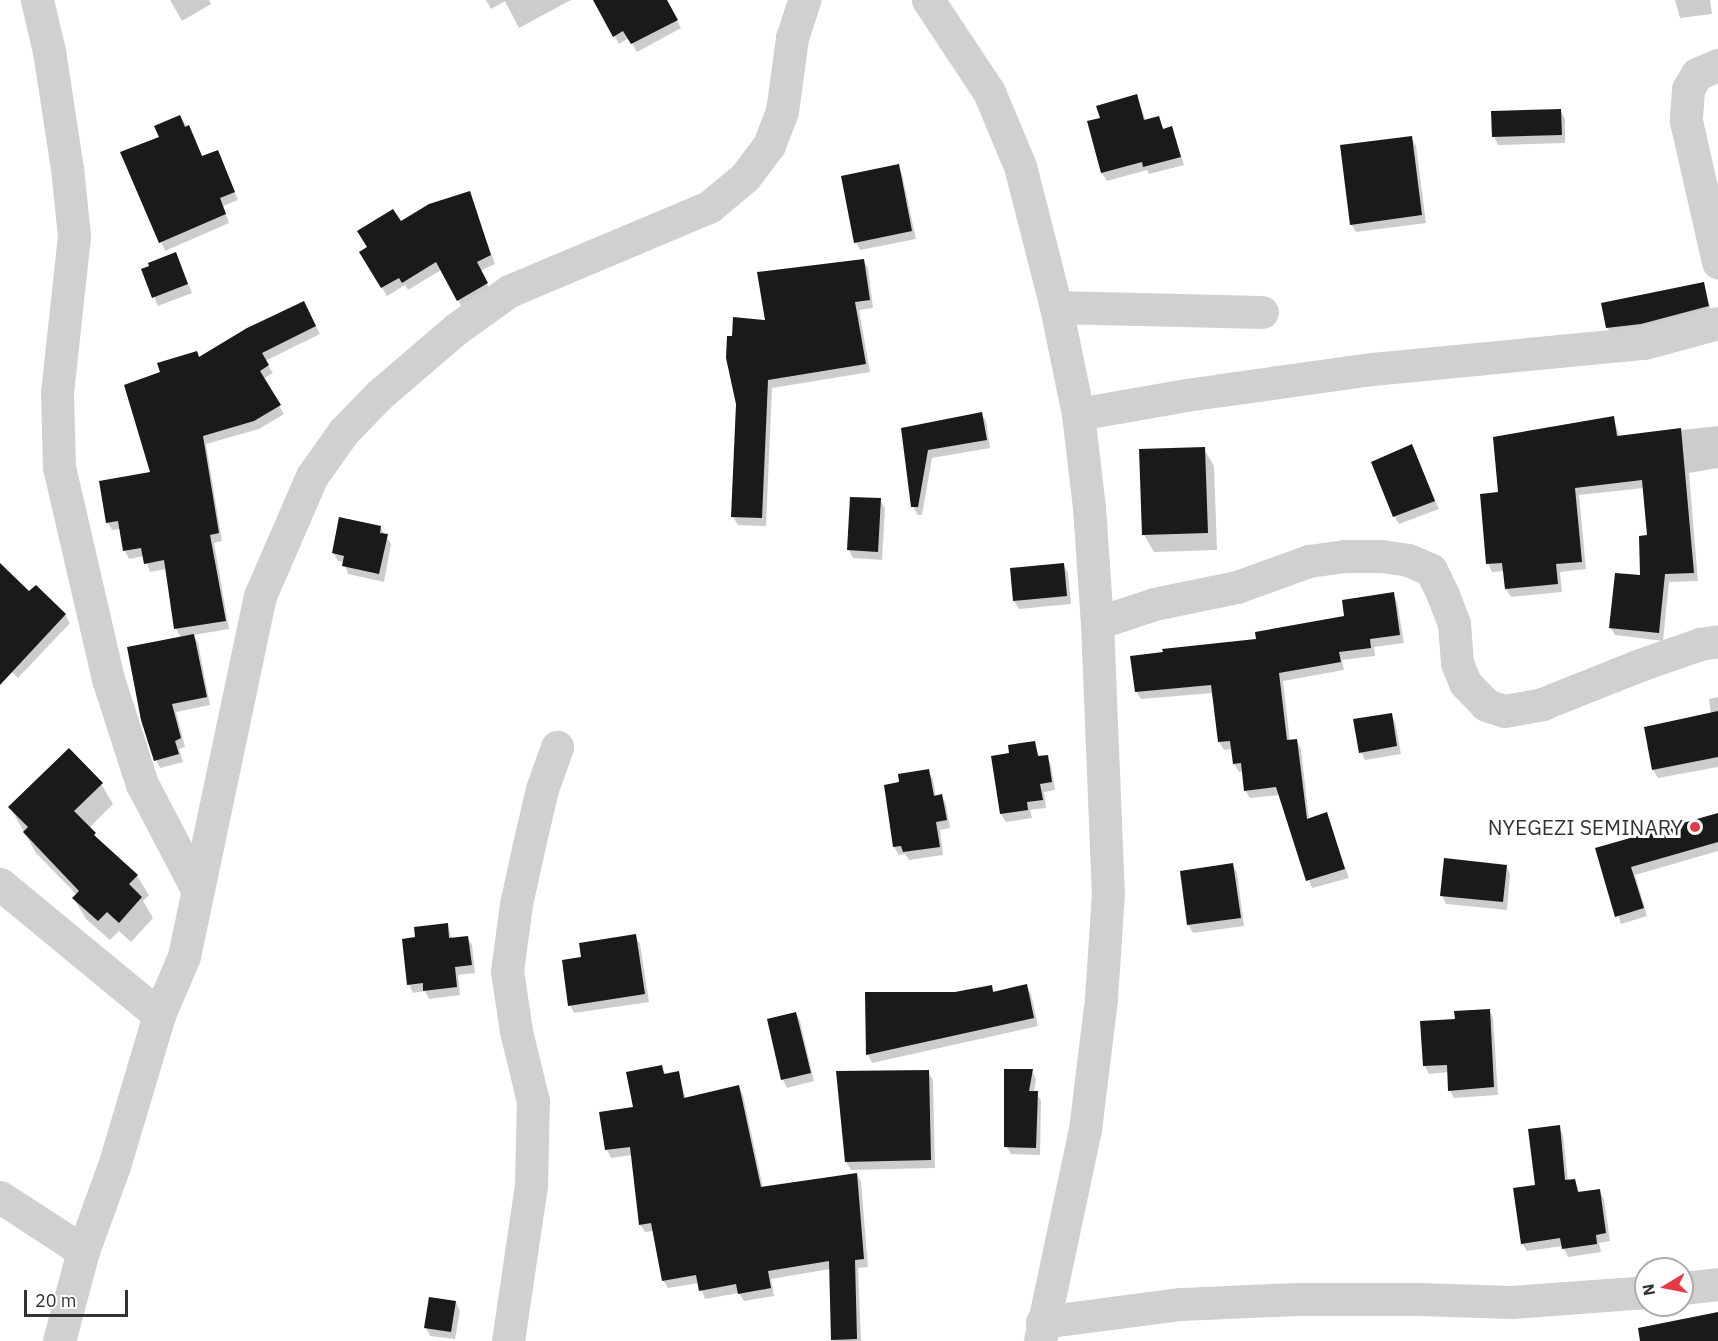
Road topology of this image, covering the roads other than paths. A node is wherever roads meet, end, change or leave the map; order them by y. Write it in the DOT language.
graph roads {
  1 [pos="37,0"];
  2 [pos="804,0"];
  3 [pos="928,0"];
  4 [pos="1718,65"];
  5 [pos="1718,262"];
  6 [pos="1056,307"];
  7 [pos="1262,312"];
  8 [pos="1718,323"];
  9 [pos="1078,414"];
  10 [pos="1097,622"];
  11 [pos="1718,641"];
  12 [pos="557,747"];
  13 [pos="0,884"];
  14 [pos="197,889"];
  15 [pos="159,1015"];
  16 [pos="0,1197"];
  17 [pos="83,1251"];
  18 [pos="1718,1284"];
  19 [pos="1694,1287"];
  20 [pos="1634,1293"];
  21 [pos="1041,1332"];
  22 [pos="59,1341"];
  23 [pos="508,1341"];
  1 -- 14 [label="street"];
  2 -- 14 [label="street"];
  3 -- 6 [label="street"];
  4 -- 5 [label="street"];
  6 -- 7 [label="street"];
  6 -- 9 [label="street"];
  8 -- 9 [label="street"];
  9 -- 10 [label="street"];
  10 -- 11 [label="street"];
  10 -- 21 [label="street"];
  12 -- 23 [label="street"];
  13 -- 15 [label="street"];
  14 -- 15 [label="street"];
  15 -- 17 [label="street"];
  16 -- 17 [label="street"];
  17 -- 22 [label="street"];
  18 -- 19 [label="street"];
  20 -- 21 [label="street"];
}
